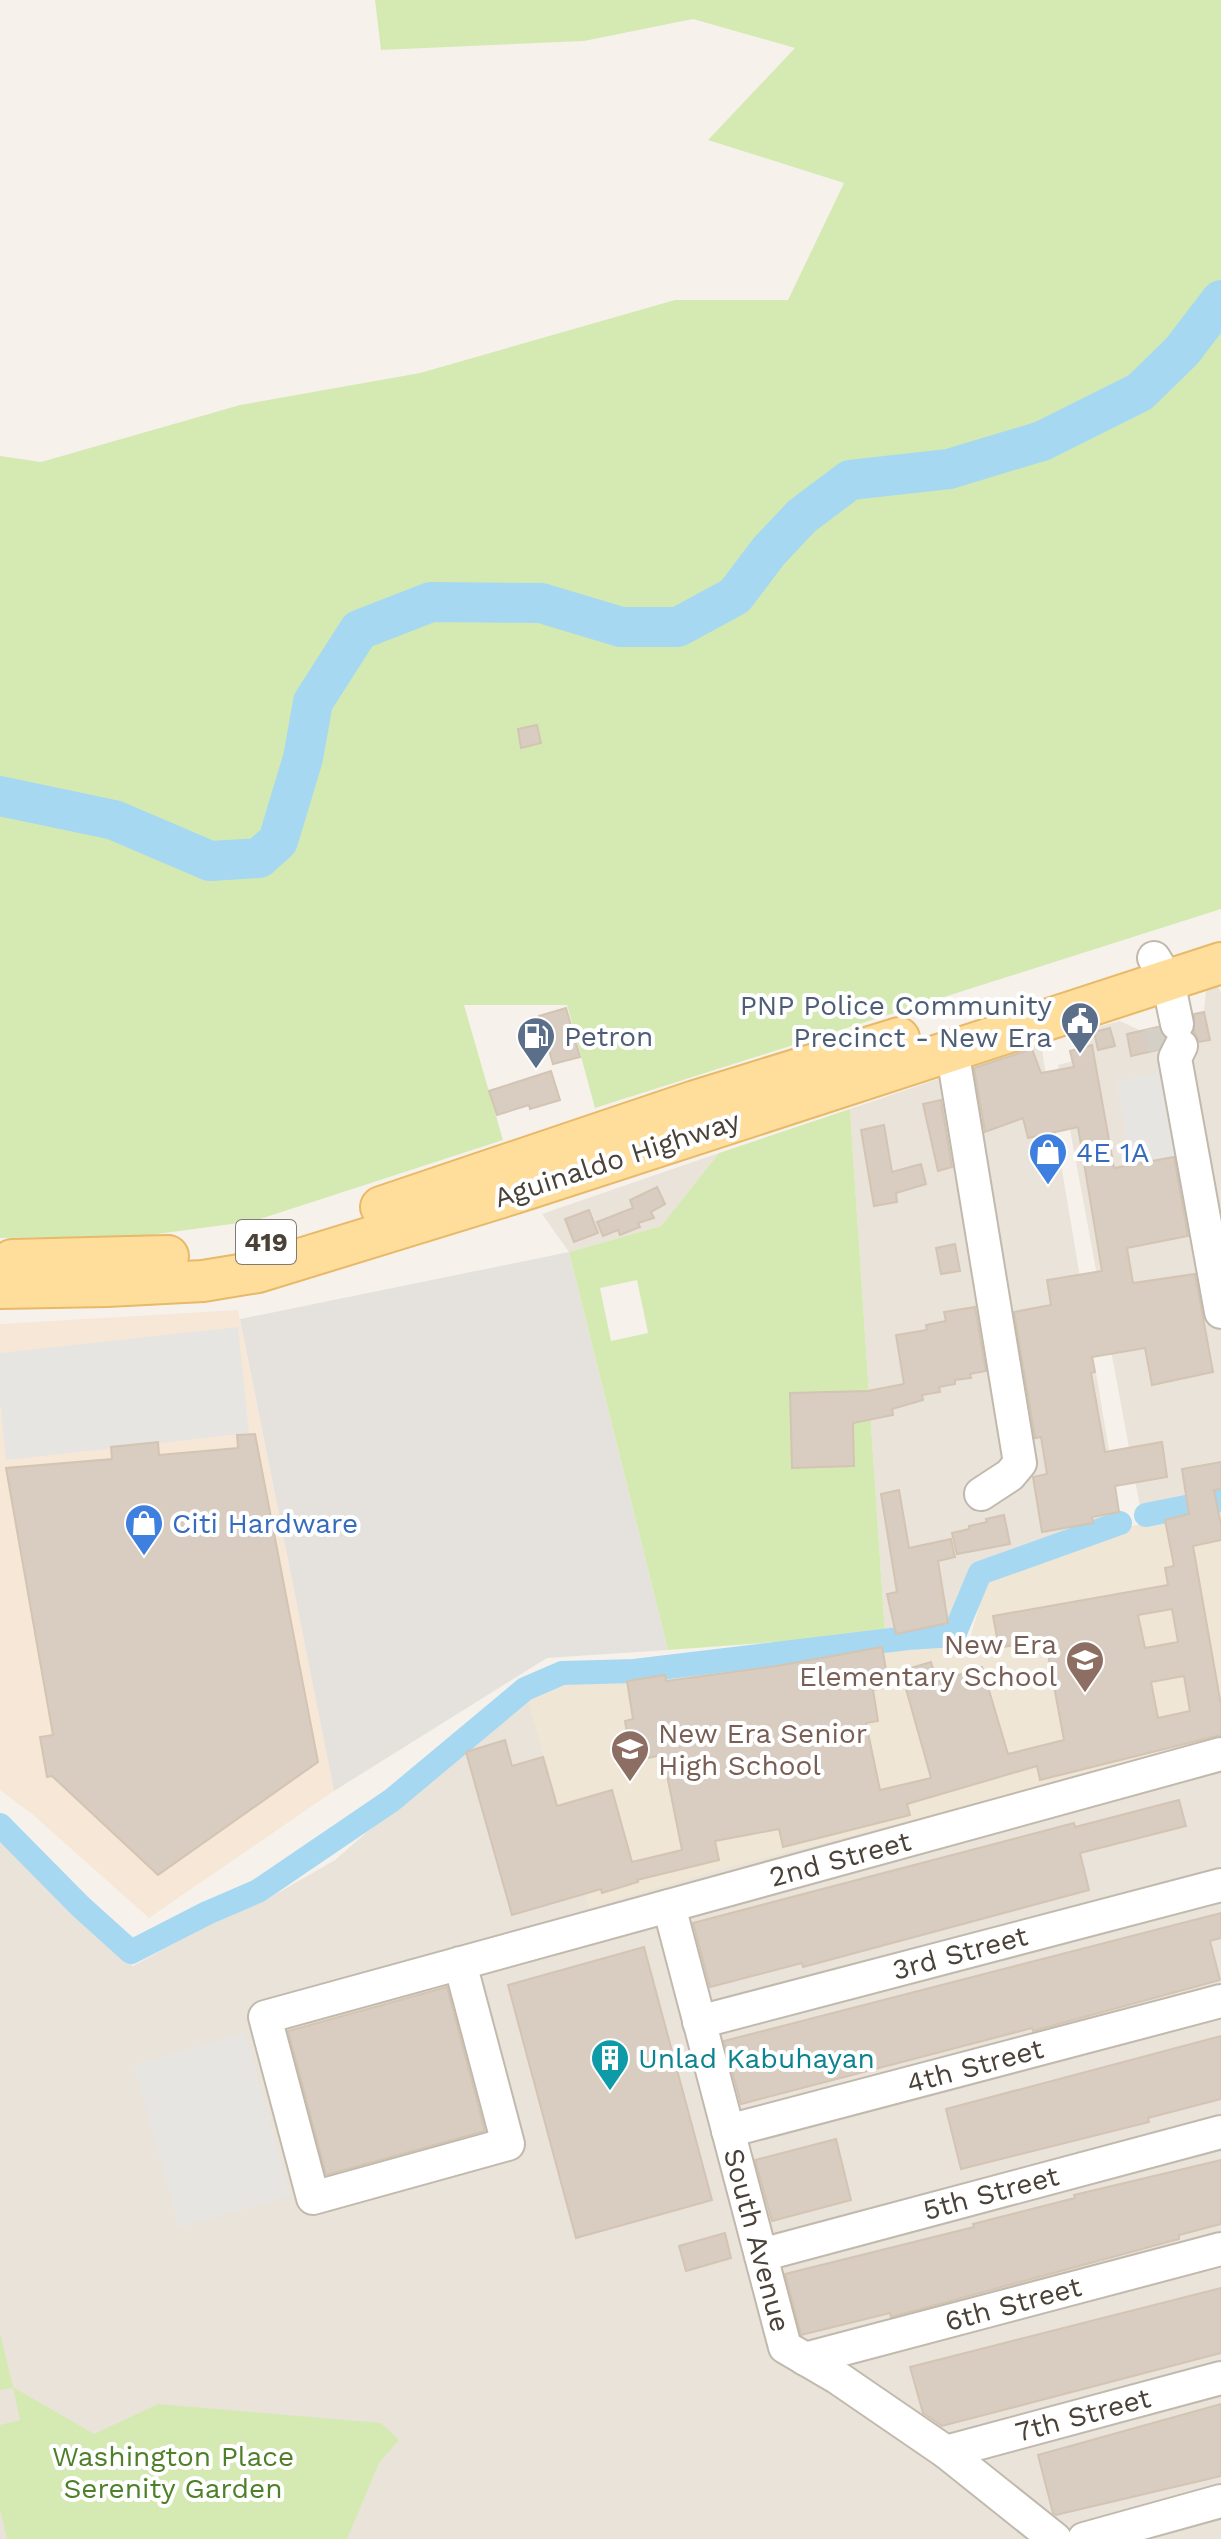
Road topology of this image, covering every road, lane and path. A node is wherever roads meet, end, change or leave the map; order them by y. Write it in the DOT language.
graph roads {
  1 [pos="1221,936"];
  2 [pos="1221,963"];
  3 [pos="1158,975"];
  4 [pos="952,1049"];
  5 [pos="881,1058"];
  6 [pos="0,1260"];
  7 [pos="0,1288"];
  8 [pos="1221,1312"];
  9 [pos="981,1494"];
  10 [pos="1221,1754"];
  11 [pos="1221,1885"];
  12 [pos="669,1906"];
  13 [pos="460,1963"];
  14 [pos="1221,2001"];
  15 [pos="699,2022"];
  16 [pos="728,2131"];
  17 [pos="1221,2132"];
  18 [pos="1221,2249"];
  19 [pos="761,2255"];
  20 [pos="805,2359"];
  21 [pos="1221,2378"];
  22 [pos="946,2452"];
  23 [pos="1221,2501"];
  24 [pos="1055,2539"];
  25 [pos="1084,2539"];
  1 -- 3 [label="main road, Aguinaldo Highway / 419"];
  2 -- 3 [label="main road, Aguinaldo Highway / 419"];
  3 -- 4 [label="main road, Aguinaldo Highway / 419"];
  3 -- 5 [label="main road, Aguinaldo Highway / 419"];
  3 -- 8 [label="street"];
  4 -- 5 [label="main road, Aguinaldo Highway / 419"];
  4 -- 9 [label="street"];
  5 -- 6 [label="main road, Aguinaldo Highway / 419"];
  5 -- 7 [label="main road, Aguinaldo Highway / 419"];
  10 -- 12 [label="street, 2nd Street"];
  11 -- 15 [label="street, 3rd Street"];
  12 -- 13 [label="street, 2nd Street"];
  12 -- 15 [label="street, South Avenue"];
  13 -- 13 [label="street, 2nd Street"];
  14 -- 16 [label="street, 4th Street"];
  15 -- 16 [label="street, South Avenue"];
  16 -- 19 [label="street, South Avenue"];
  17 -- 19 [label="street, 5th Street"];
  18 -- 20 [label="street, 6th Street"];
  19 -- 20 [label="street, South Avenue"];
  20 -- 22 [label="street, South Avenue"];
  21 -- 22 [label="street, 7th Street"];
  22 -- 24 [label="street, South Avenue"];
  23 -- 25 [label="street"];
}
